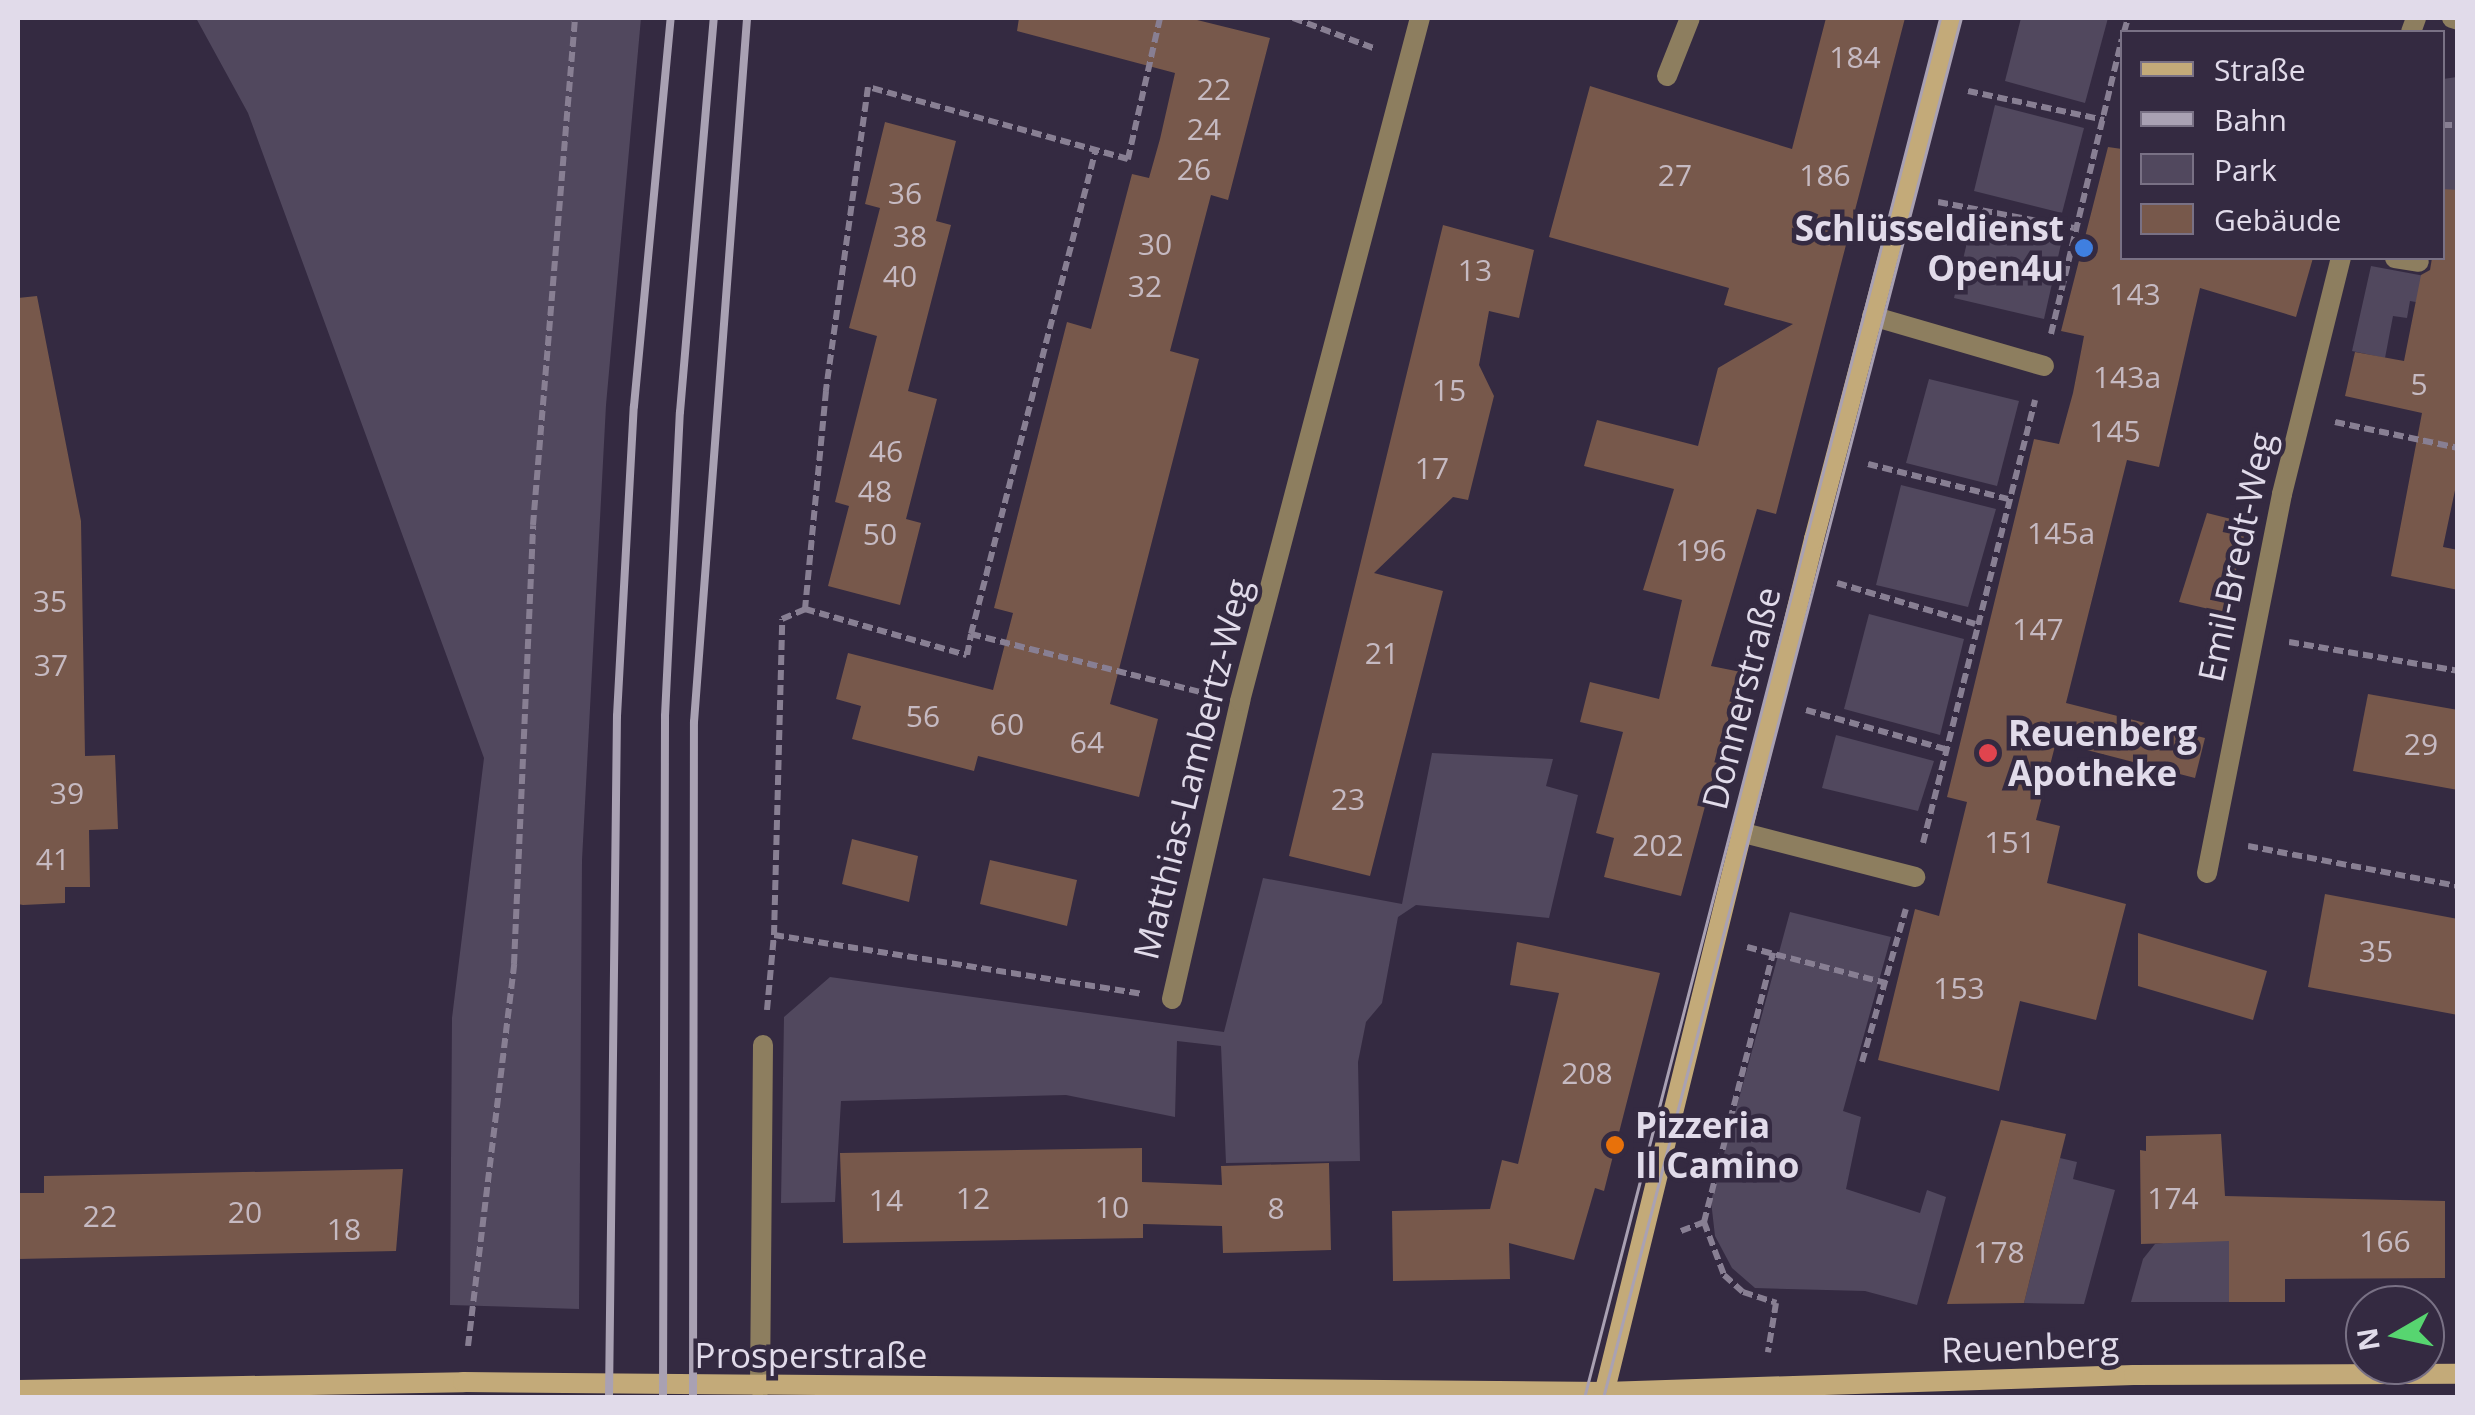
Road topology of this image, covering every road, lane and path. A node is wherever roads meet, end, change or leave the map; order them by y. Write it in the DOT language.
graph roads {
  1 [pos="574,18"];
  2 [pos="1160,18"];
  3 [pos="1293,18"];
  4 [pos="1420,18"];
  5 [pos="1690,18"];
  6 [pos="1950,18"];
  7 [pos="2120,49"];
  8 [pos="1410,59"];
  9 [pos="1667,76"];
  10 [pos="1933,84"];
  11 [pos="2104,120"];
  12 [pos="1096,149"];
  13 [pos="1904,195"];
  14 [pos="2074,228"];
  15 [pos="2341,260"];
  16 [pos="2407,260"];
  17 [pos="2419,262"];
  18 [pos="1872,316"];
  19 [pos="2044,366"];
  20 [pos="2300,415"];
  21 [pos="2458,448"];
  22 [pos="1836,456"];
  23 [pos="2008,499"];
  24 [pos="1806,574"];
  25 [pos="805,609"];
  26 [pos="1975,624"];
  27 [pos="971,634"];
  28 [pos="2253,636"];
  29 [pos="2458,672"];
  30 [pos="1240,701"];
  31 [pos="1773,701"];
  32 [pos="1945,749"];
  33 [pos="1740,832"];
  34 [pos="2213,840"];
  35 [pos="2207,873"];
  36 [pos="1915,876"];
  37 [pos="2458,886"];
  38 [pos="774,935"];
  39 [pos="1715,940"];
  40 [pos="1772,954"];
  41 [pos="1886,983"];
  42 [pos="1172,999"];
  43 [pos="763,1046"];
  44 [pos="1862,1062"];
  45 [pos="1704,1222"];
  46 [pos="1636,1249"];
  47 [pos="1776,1303"];
  48 [pos="2458,1374"];
  49 [pos="463,1382"];
  50 [pos="760,1388"];
  51 [pos="18,1390"];
  52 [pos="346,1391"];
  53 [pos="1604,1395"];
  1 -- 49 [label="path"];
  2 -- 12 [label="path"];
  3 -- 8 [label="path"];
  4 -- 8 [label="street, Matthias-Lambertz-Weg"];
  5 -- 9 [label="street"];
  6 -- 10 [label="main road, Donnerstraße"];
  7 -- 11 [label="path"];
  8 -- 30 [label="street, Matthias-Lambertz-Weg"];
  10 -- 11 [label="path"];
  10 -- 13 [label="main road, Donnerstraße"];
  11 -- 14 [label="path"];
  12 -- 25 [label="path"];
  12 -- 27 [label="path"];
  13 -- 14 [label="path"];
  13 -- 18 [label="main road, Donnerstraße"];
  14 -- 19 [label="path"];
  15 -- 20 [label="street, Emil-Bredt-Weg"];
  16 -- 17 [label="street"];
  18 -- 19 [label="street"];
  18 -- 22 [label="main road, Donnerstraße"];
  19 -- 23 [label="path"];
  20 -- 21 [label="path"];
  20 -- 28 [label="street, Emil-Bredt-Weg"];
  22 -- 23 [label="path"];
  22 -- 24 [label="main road, Donnerstraße"];
  23 -- 26 [label="path"];
  24 -- 26 [label="path"];
  24 -- 31 [label="main road, Donnerstraße"];
  25 -- 27 [label="path"];
  25 -- 38 [label="path"];
  26 -- 32 [label="path"];
  27 -- 30 [label="path"];
  28 -- 29 [label="path"];
  28 -- 34 [label="street, Emil-Bredt-Weg"];
  30 -- 42 [label="street, Matthias-Lambertz-Weg"];
  31 -- 32 [label="path"];
  31 -- 33 [label="main road, Donnerstraße"];
  32 -- 36 [label="path"];
  33 -- 36 [label="street"];
  33 -- 39 [label="main road, Donnerstraße"];
  34 -- 35 [label="street, Emil-Bredt-Weg"];
  34 -- 37 [label="path"];
  36 -- 41 [label="path"];
  38 -- 42 [label="path, Matthias-Lambertz-Weg"];
  38 -- 43 [label="path"];
  39 -- 40 [label="path"];
  39 -- 46 [label="main road, Donnerstraße"];
  40 -- 41 [label="path"];
  40 -- 45 [label="path"];
  41 -- 44 [label="path"];
  43 -- 50 [label="street"];
  45 -- 46 [label="path"];
  45 -- 47 [label="path"];
  46 -- 53 [label="main road, Donnerstraße"];
  48 -- 53 [label="main road, Reuenberg"];
  49 -- 50 [label="main road, Prosperstraße"];
  49 -- 52 [label="main road, Prosperstraße"];
  50 -- 53 [label="main road, Prosperstraße"];
  51 -- 52 [label="main road, Prosperstraße"];
}
